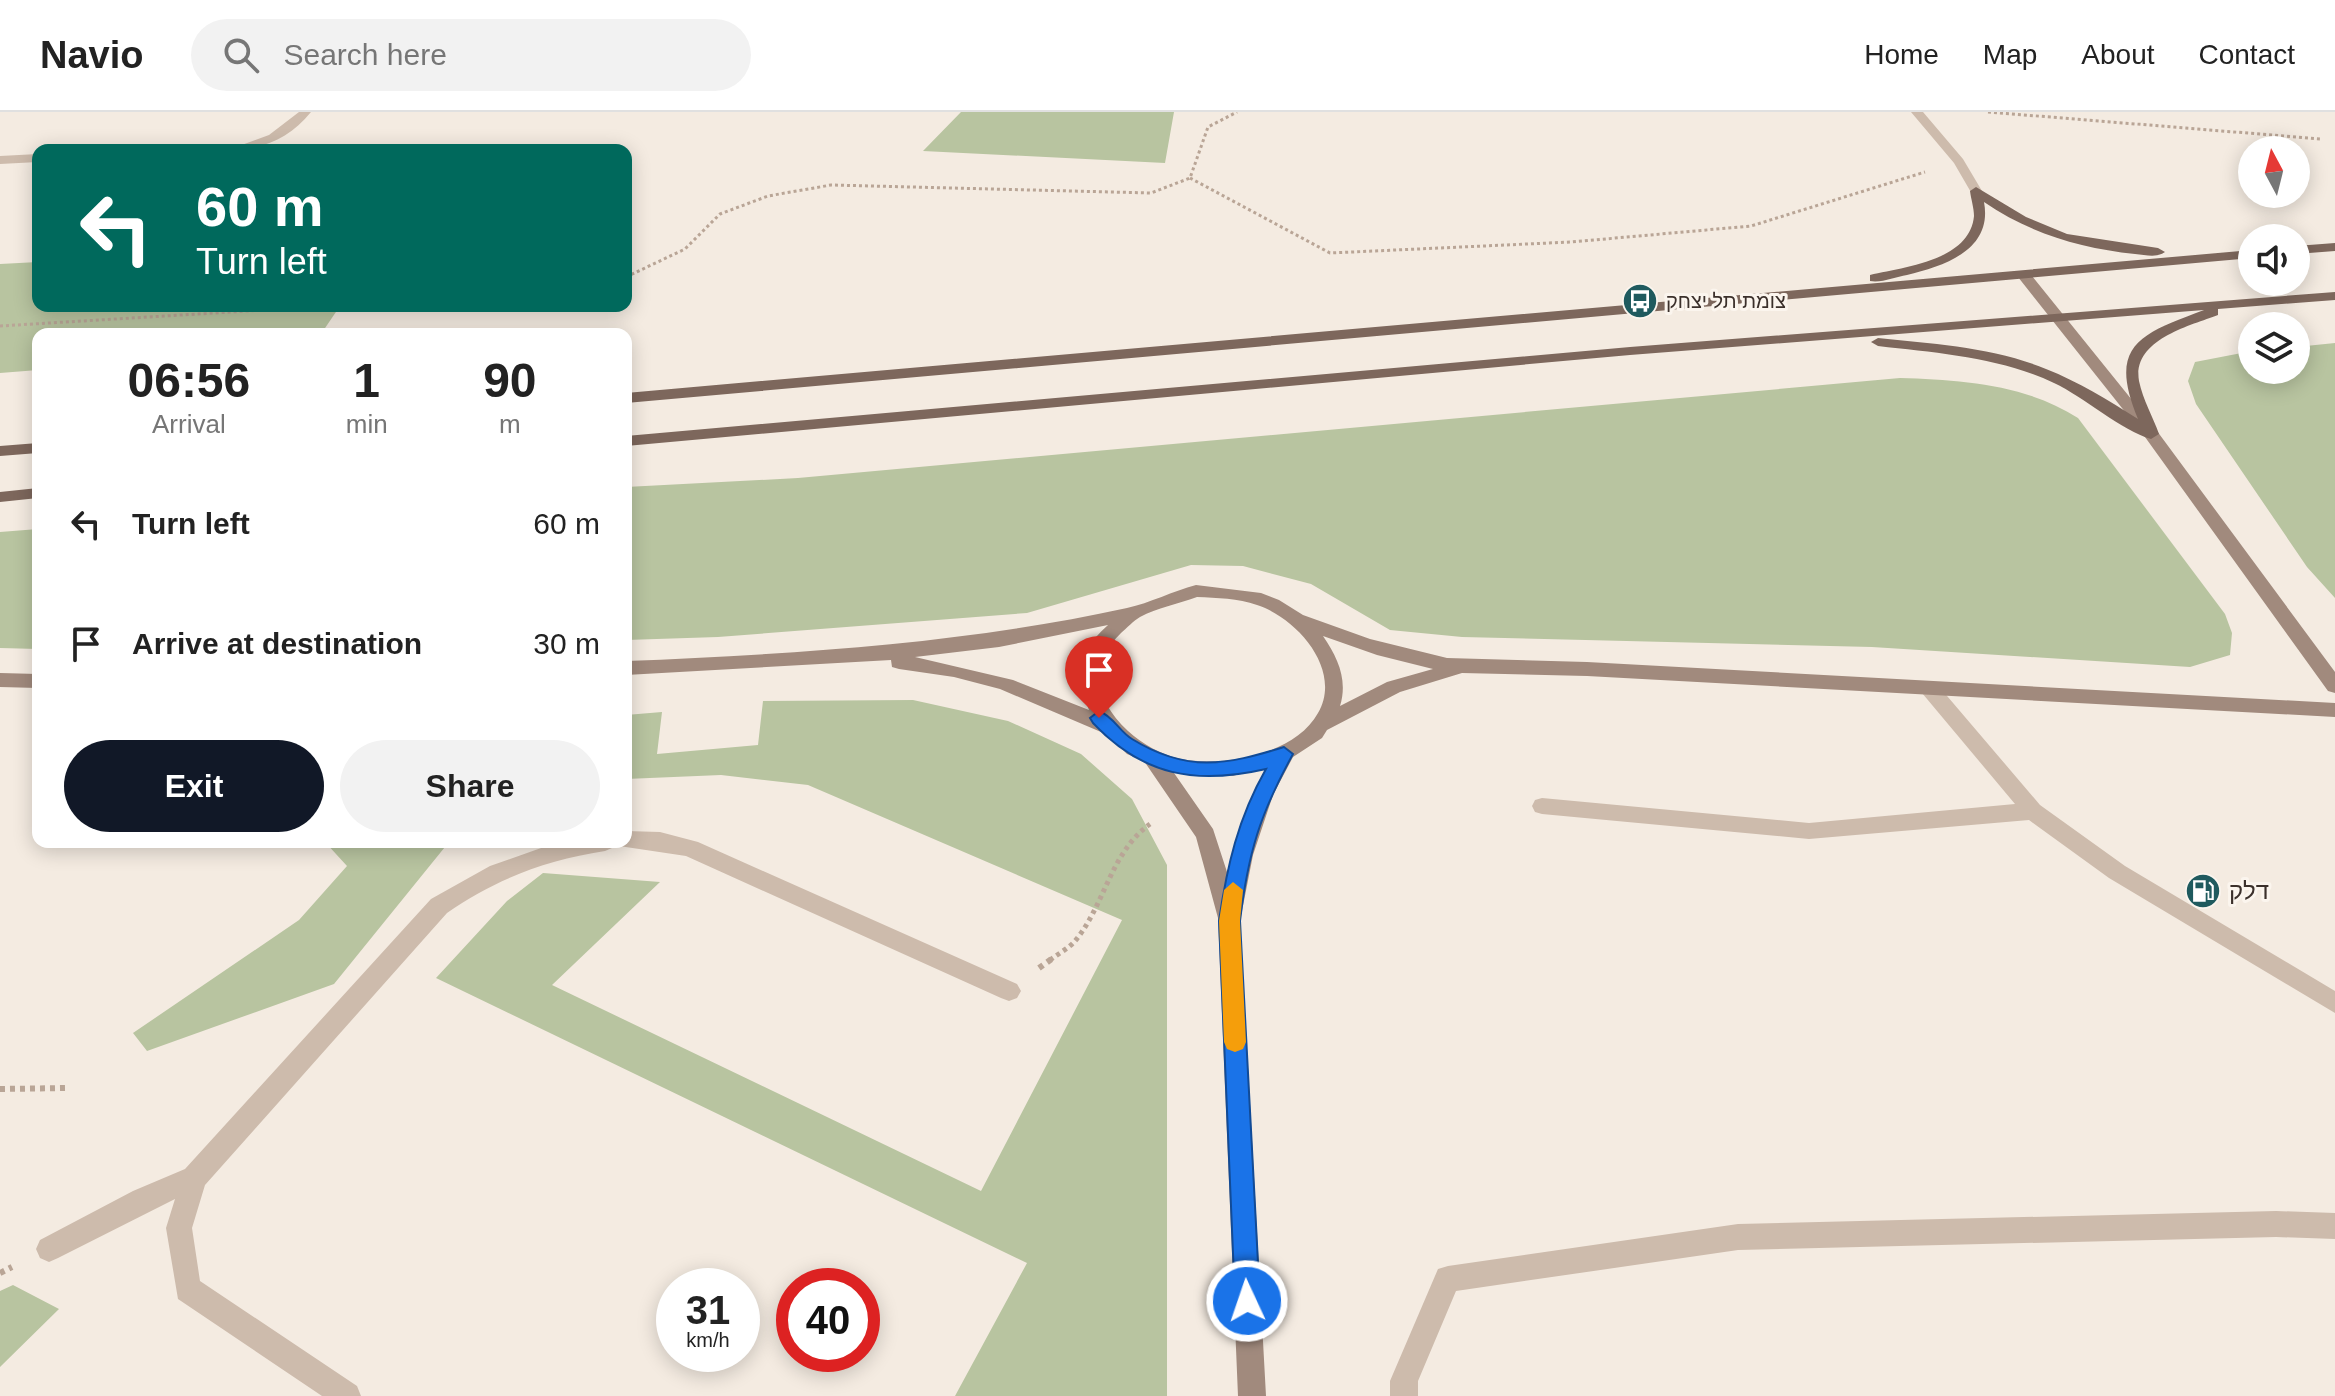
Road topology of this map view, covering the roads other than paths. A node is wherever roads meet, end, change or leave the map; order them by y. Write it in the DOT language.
graph roads {
  1 [pos="305,112"];
  2 [pos="1917,112"];
  3 [pos="255,144"];
  4 [pos="32,158"];
  5 [pos="0,160"];
  6 [pos="1976,191"];
  7 [pos="2335,247"];
  8 [pos="2310,249"];
  9 [pos="2238,255"];
  10 [pos="2211,257"];
  11 [pos="2023,274"];
  12 [pos="1826,291"];
  13 [pos="2335,296"];
  14 [pos="2233,304"];
  15 [pos="2058,319"];
  16 [pos="1835,336"];
  17 [pos="632,397"];
  18 [pos="2151,434"];
  19 [pos="632,440"];
  20 [pos="32,448"];
  21 [pos="0,451"];
  22 [pos="32,494"];
  23 [pos="0,497"];
  24 [pos="1126,614"];
  25 [pos="1302,621"];
  26 [pos="859,658"];
  27 [pos="1470,667"];
  28 [pos="632,668"];
  29 [pos="0,680"];
  30 [pos="32,681"];
  31 [pos="2334,682"];
  32 [pos="1929,688"];
  33 [pos="2335,710"];
  34 [pos="1321,725"];
  35 [pos="1111,730"];
  36 [pos="1284,754"];
  37 [pos="1154,760"];
  38 [pos="1542,806"];
  39 [pos="2033,811"];
  40 [pos="632,840"];
  41 [pos="560,848"];
  42 [pos="1229,921"];
  43 [pos="1009,991"];
  44 [pos="2335,1003"];
  45 [pos="194,1178"];
  46 [pos="2335,1226"];
  47 [pos="49,1249"];
  48 [pos="347,1396"];
  49 [pos="1252,1396"];
  50 [pos="1404,1396"];
  1 -- 3 [label="street"];
  2 -- 6 [label="street"];
  4 -- 5 [label="street"];
  6 -- 10 [label="main road"];
  6 -- 12 [label="main road"];
  7 -- 8 [label="main road"];
  9 -- 10 [label="main road"];
  10 -- 11 [label="main road"];
  11 -- 12 [label="main road"];
  11 -- 15 [label="street"];
  12 -- 17 [label="main road"];
  13 -- 14 [label="main road"];
  14 -- 15 [label="main road"];
  14 -- 18 [label="main road"];
  15 -- 16 [label="main road"];
  15 -- 18 [label="street"];
  16 -- 18 [label="main road"];
  16 -- 19 [label="main road"];
  18 -- 31 [label="street"];
  20 -- 21 [label="main road"];
  22 -- 23 [label="main road"];
  24 -- 25 [label="street"];
  24 -- 26 [label="street"];
  24 -- 35 [label="street"];
  25 -- 27 [label="street"];
  25 -- 34 [label="street"];
  26 -- 28 [label="street"];
  26 -- 35 [label="street"];
  27 -- 32 [label="street"];
  27 -- 34 [label="street"];
  29 -- 30 [label="street"];
  32 -- 33 [label="street"];
  32 -- 39 [label="street"];
  34 -- 36 [label="street"];
  35 -- 37 [label="street"];
  36 -- 37 [label="street"];
  36 -- 42 [label="street"];
  37 -- 42 [label="street"];
  38 -- 39 [label="street"];
  39 -- 44 [label="street"];
  40 -- 43 [label="street"];
  41 -- 45 [label="street"];
  42 -- 49 [label="street"];
  45 -- 47 [label="street"];
  45 -- 48 [label="street"];
  46 -- 50 [label="street"];
}
